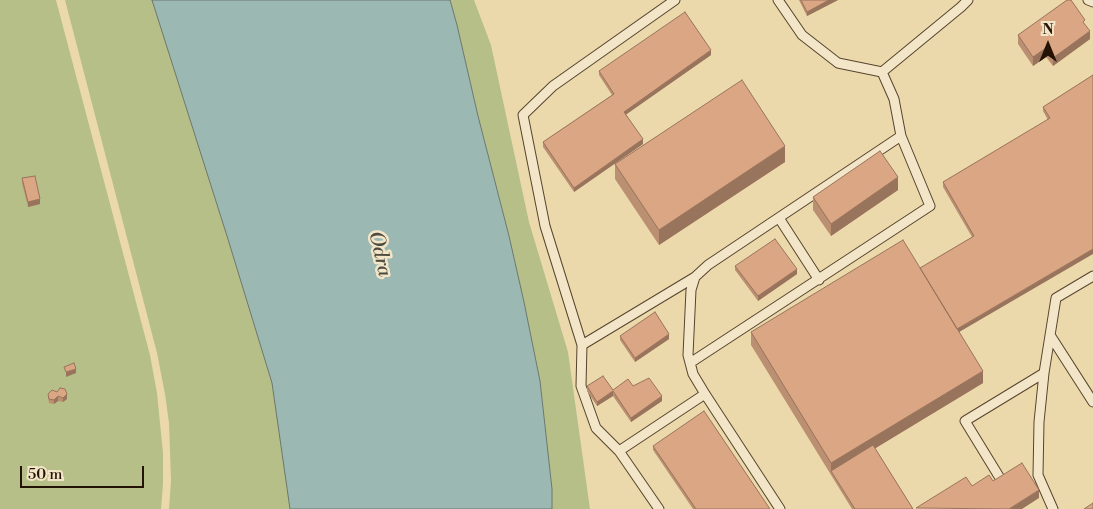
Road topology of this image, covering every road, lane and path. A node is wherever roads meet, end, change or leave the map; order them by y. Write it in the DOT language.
graph roads {
  1 [pos="778,0"];
  2 [pos="968,0"];
  3 [pos="1088,0"];
  4 [pos="671,1"];
  5 [pos="1093,2"];
  6 [pos="882,72"];
  7 [pos="901,136"];
  8 [pos="779,218"];
  9 [pos="1093,276"];
  10 [pos="695,277"];
  11 [pos="819,280"];
  12 [pos="1050,335"];
  13 [pos="582,345"];
  14 [pos="690,363"];
  15 [pos="1044,373"];
  16 [pos="705,394"];
  17 [pos="1093,402"];
  18 [pos="619,451"];
  19 [pos="1003,483"];
  20 [pos="659,509"];
  21 [pos="780,509"];
  22 [pos="1053,509"];
  1 -- 6 [label="lane"];
  2 -- 6 [label="lane"];
  3 -- 5 [label="lane"];
  4 -- 13 [label="lane"];
  6 -- 7 [label="lane"];
  7 -- 8 [label="lane"];
  7 -- 11 [label="lane"];
  8 -- 10 [label="lane"];
  8 -- 11 [label="lane"];
  9 -- 12 [label="lane"];
  10 -- 13 [label="lane"];
  10 -- 14 [label="lane"];
  11 -- 14 [label="lane"];
  12 -- 15 [label="lane"];
  12 -- 17 [label="lane"];
  13 -- 18 [label="lane"];
  14 -- 16 [label="lane"];
  15 -- 19 [label="lane"];
  15 -- 22 [label="lane"];
  16 -- 18 [label="lane"];
  16 -- 21 [label="lane"];
  18 -- 20 [label="lane"];
}
